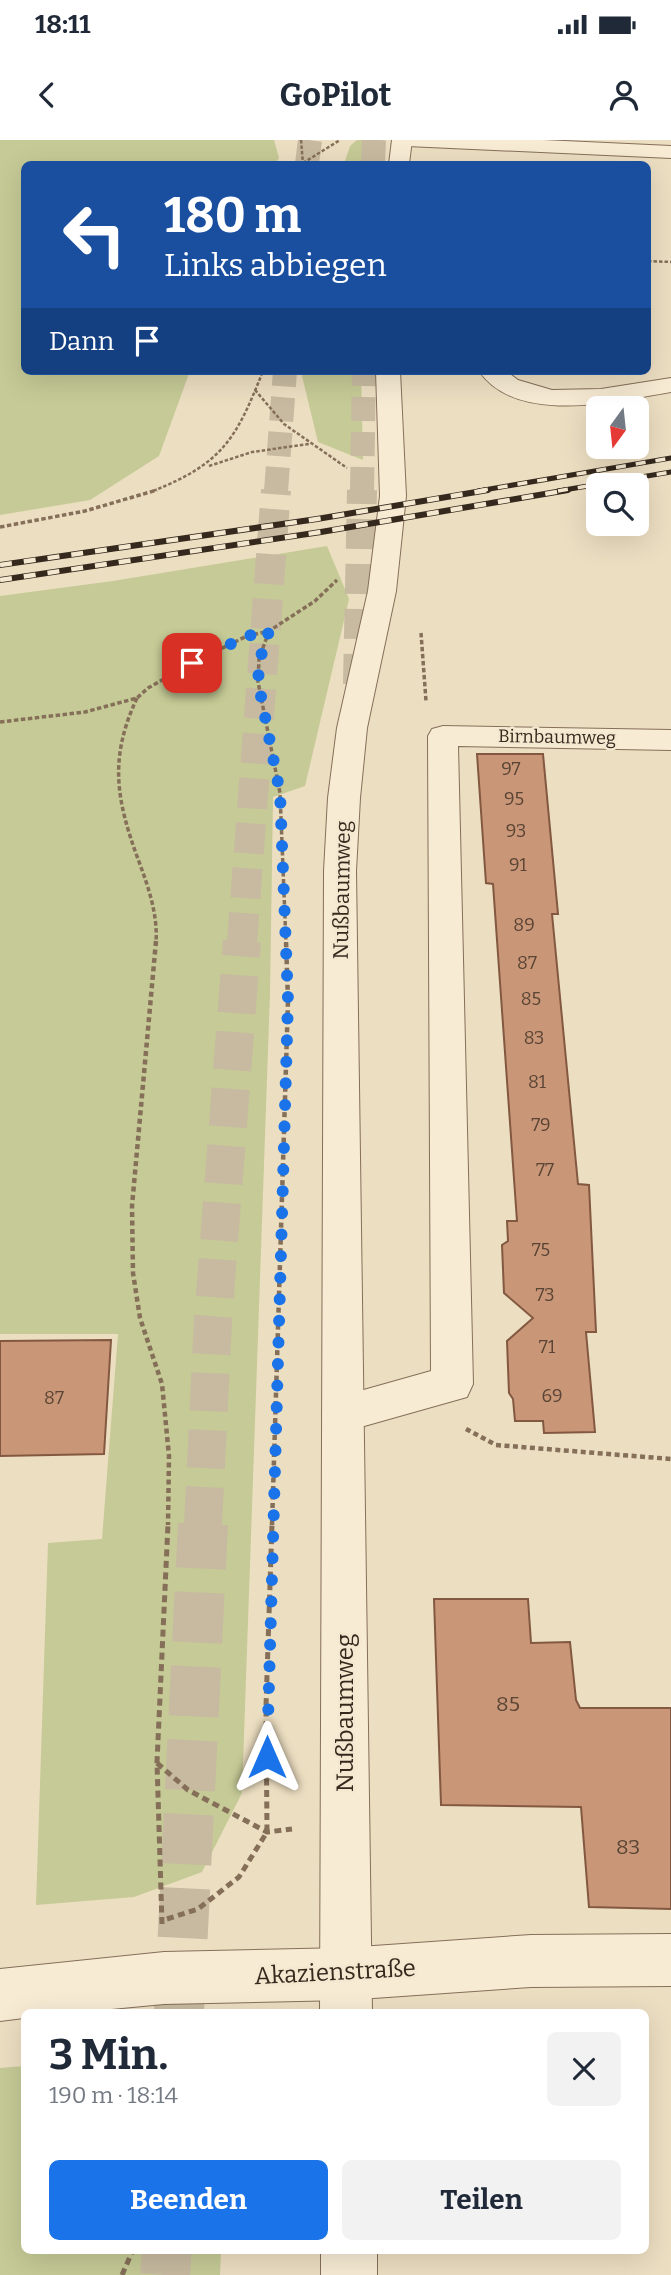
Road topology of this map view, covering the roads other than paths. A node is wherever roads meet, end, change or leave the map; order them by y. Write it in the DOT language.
graph roads {
  1 [pos="405,140"];
  2 [pos="465,141"];
  3 [pos="671,152"];
  4 [pos="400,161"];
  5 [pos="464,161"];
  6 [pos="388,375"];
  7 [pos="496,375"];
  8 [pos="671,385"];
  9 [pos="671,740"];
  10 [pos="344,1413"];
  11 [pos="671,1960"];
  12 [pos="345,1993"];
  13 [pos="0,1995"];
  14 [pos="349,2254"];
  15 [pos="349,2275"];
  1 -- 2 [label="street"];
  1 -- 4 [label="street"];
  2 -- 3 [label="street"];
  2 -- 5 [label="street"];
  6 -- 10 [label="street, Nußbaumweg"];
  7 -- 8 [label="street"];
  9 -- 10 [label="street, Birnbaumweg"];
  10 -- 12 [label="street, Nußbaumweg"];
  11 -- 12 [label="street, Akazienstraße"];
  12 -- 13 [label="street, Akazienstraße"];
  14 -- 15 [label="street"];
}
